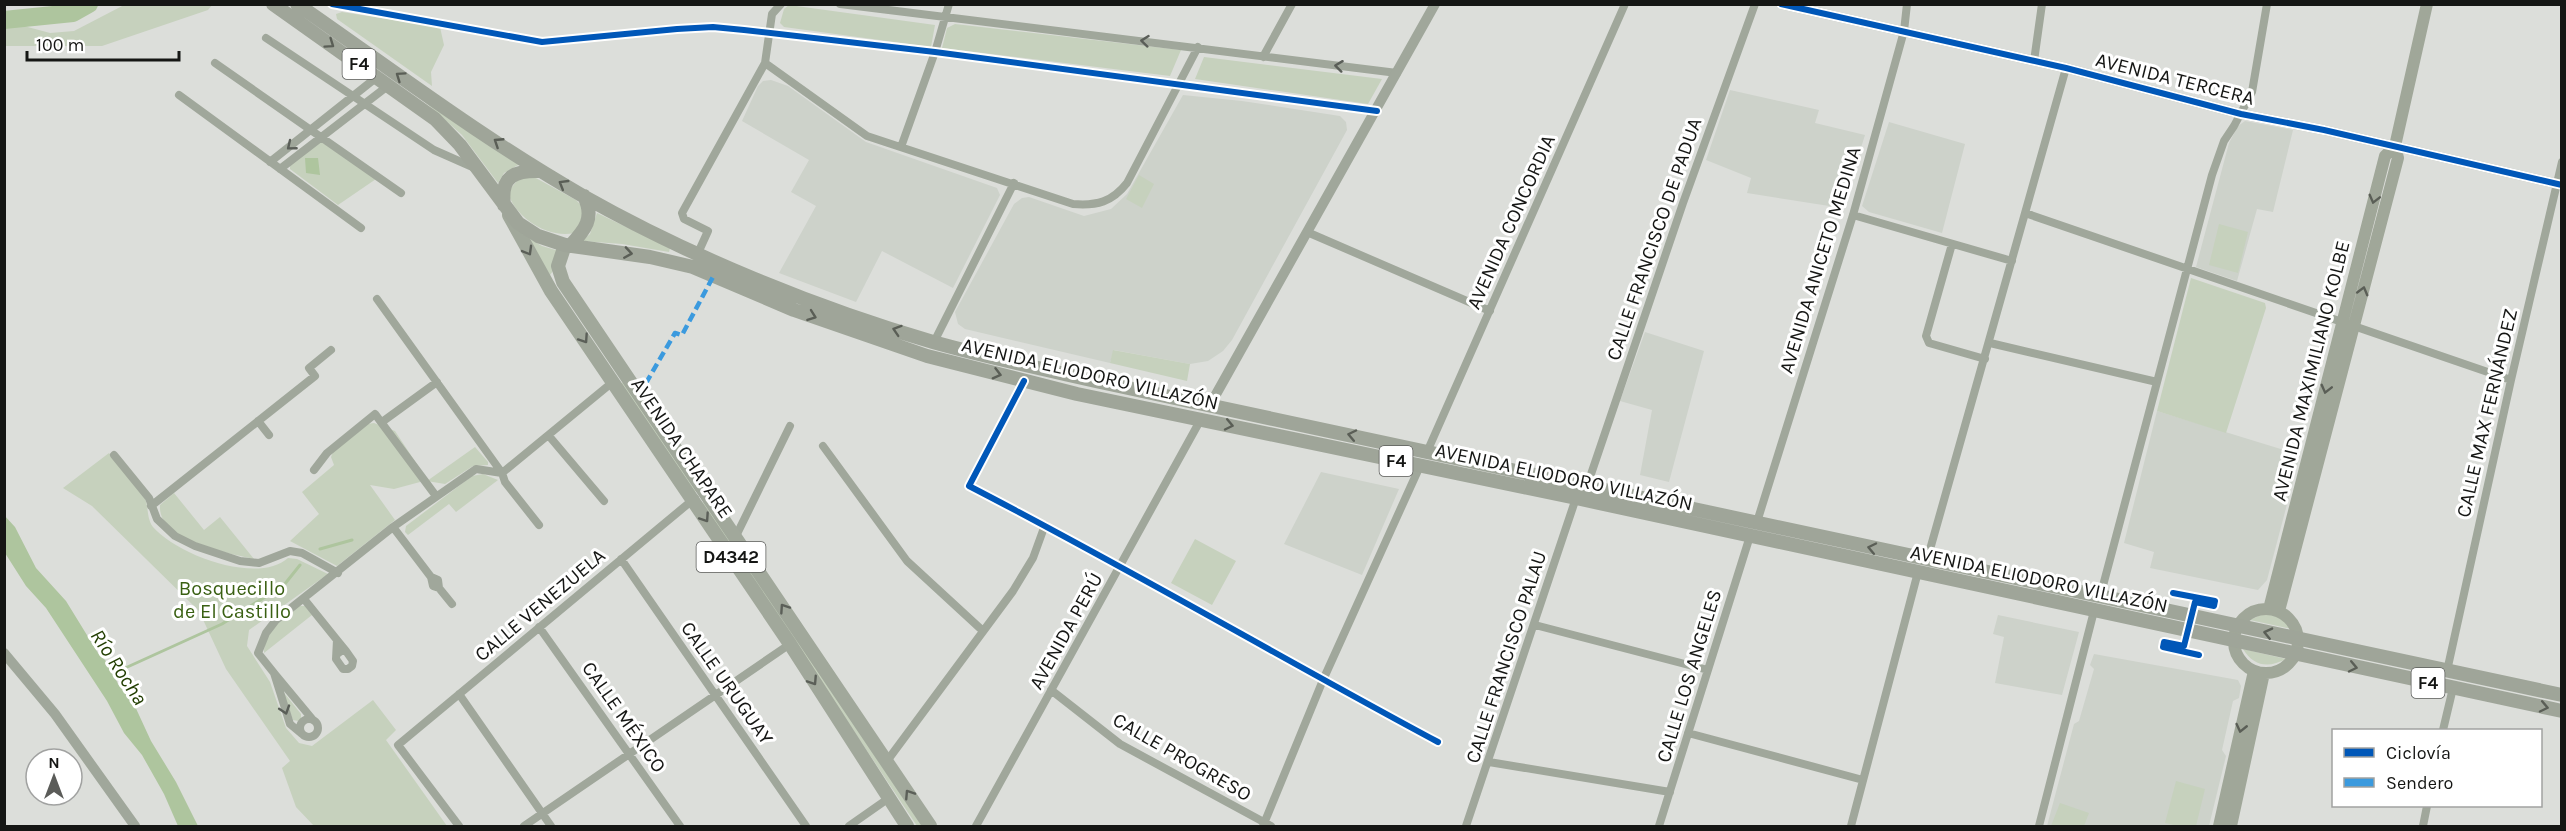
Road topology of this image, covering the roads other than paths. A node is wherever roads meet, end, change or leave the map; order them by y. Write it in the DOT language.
graph roads {
  1 [pos="273,4"];
  2 [pos="332,4"];
  3 [pos="782,4"];
  4 [pos="840,4"];
  5 [pos="948,4"];
  6 [pos="1292,4"];
  7 [pos="1435,4"];
  8 [pos="1625,4"];
  9 [pos="1755,4"];
  10 [pos="1781,4"];
  11 [pos="1907,4"];
  12 [pos="2042,4"];
  13 [pos="2267,4"];
  14 [pos="2427,4"];
  15 [pos="299,5"];
  16 [pos="945,19"];
  17 [pos="1904,31"];
  18 [pos="768,33"];
  19 [pos="266,38"];
  20 [pos="1198,47"];
  21 [pos="935,52"];
  22 [pos="1263,57"];
  23 [pos="2034,61"];
  24 [pos="215,63"];
  25 [pos="765,63"];
  26 [pos="2066,68"];
  27 [pos="1397,73"];
  28 [pos="383,81"];
  29 [pos="1180,84"];
  30 [pos="179,95"];
  31 [pos="353,95"];
  32 [pos="365,104"];
  33 [pos="1377,111"];
  34 [pos="2241,114"];
  35 [pos="311,130"];
  36 [pos="321,137"];
  37 [pos="2395,146"];
  38 [pos="901,147"];
  39 [pos="270,162"];
  40 [pos="2562,162"];
  41 [pos="280,169"];
  42 [pos="477,170"];
  43 [pos="542,171"];
  44 [pos="1014,183"];
  45 [pos="2559,185"];
  46 [pos="401,194"];
  47 [pos="584,196"];
  48 [pos="505,208"];
  49 [pos="2025,213"];
  50 [pos="1853,215"];
  51 [pos="361,228"];
  52 [pos="1307,232"];
  53 [pos="1952,244"];
  54 [pos="567,246"];
  55 [pos="699,253"];
  56 [pos="2012,261"];
  57 [pos="2187,268"];
  58 [pos="563,282"];
  59 [pos="551,291"];
  60 [pos="377,299"];
  61 [pos="1490,311"];
  62 [pos="2348,324"];
  63 [pos="934,342"];
  64 [pos="1990,343"];
  65 [pos="331,350"];
  66 [pos="1986,359"];
  67 [pos="619,378"];
  68 [pos="2511,380"];
  69 [pos="1024,381"];
  70 [pos="437,382"];
  71 [pos="2157,382"];
  72 [pos="1210,405"];
  73 [pos="1201,419"];
  74 [pos="258,421"];
  75 [pos="382,422"];
  76 [pos="790,426"];
  77 [pos="269,435"];
  78 [pos="549,436"];
  79 [pos="823,446"];
  80 [pos="1427,452"];
  81 [pos="114,455"];
  82 [pos="1420,466"];
  83 [pos="314,470"];
  84 [pos="502,473"];
  85 [pos="1587,486"];
  86 [pos="705,491"];
  87 [pos="435,496"];
  88 [pos="1576,498"];
  89 [pos="693,500"];
  90 [pos="604,501"];
  91 [pos="151,506"];
  92 [pos="1757,522"];
  93 [pos="539,525"];
  94 [pos="1045,525"];
  95 [pos="393,527"];
  96 [pos="736,536"];
  97 [pos="1750,536"];
  98 [pos="621,559"];
  99 [pos="1927,560"];
  100 [pos="1121,566"];
  101 [pos="1918,572"];
  102 [pos="338,573"];
  103 [pos="2100,597"];
  104 [pos="304,599"];
  105 [pos="452,604"];
  106 [pos="2274,610"];
  107 [pos="2094,611"];
  108 [pos="1534,625"];
  109 [pos="2237,626"];
  110 [pos="539,627"];
  111 [pos="983,631"];
  112 [pos="2299,640"];
  113 [pos="2234,641"];
  114 [pos="790,644"];
  115 [pos="341,652"];
  116 [pos="2295,655"];
  117 [pos="7,661"];
  118 [pos="1708,670"];
  119 [pos="2447,671"];
  120 [pos="2259,672"];
  121 [pos="274,674"];
  122 [pos="1323,680"];
  123 [pos="2453,688"];
  124 [pos="1051,690"];
  125 [pos="459,694"];
  126 [pos="2562,695"];
  127 [pos="716,697"];
  128 [pos="2562,711"];
  129 [pos="313,720"];
  130 [pos="2444,729"];
  131 [pos="1688,733"];
  132 [pos="302,734"];
  133 [pos="1438,742"];
  134 [pos="630,754"];
  135 [pos="887,761"];
  136 [pos="1489,762"];
  137 [pos="1863,780"];
  138 [pos="1670,792"];
  139 [pos="889,798"];
  140 [pos="2427,807"];
  141 [pos="542,814"];
  142 [pos="1266,825"];
  143 [pos="135,826"];
  144 [pos="459,826"];
  145 [pos="524,826"];
  146 [pos="551,826"];
  147 [pos="680,826"];
  148 [pos="806,826"];
  149 [pos="849,826"];
  150 [pos="908,826"];
  151 [pos="930,826"];
  152 [pos="976,826"];
  153 [pos="1466,826"];
  154 [pos="1659,826"];
  155 [pos="1851,826"];
  156 [pos="2039,826"];
  157 [pos="2219,826"];
  158 [pos="2231,826"];
  159 [pos="2240,826"];
  160 [pos="2423,826"];
  1 -- 28 [label="highway, F4, one-way"];
  2 -- 18 [label="street"];
  3 -- 18 [label="street"];
  4 -- 16 [label="street"];
  5 -- 16 [label="street"];
  6 -- 22 [label="street"];
  7 -- 27 [label="street"];
  8 -- 61 [label="street, AVENIDA CONCORDIA"];
  9 -- 85 [label="street, CALLE FRANCISCO DE PADUA"];
  10 -- 17 [label="street, AVENIDA TERCERA"];
  11 -- 17 [label="street, AVENIDA ANICETO MEDINA"];
  12 -- 23 [label="street"];
  13 -- 34 [label="street"];
  14 -- 37 [label="main road, AVENIDA MAXIMILIANO KOLBE"];
  43 -- 15 [label="highway, F4, one-way"];
  20 -- 16 [label="street, one-way"];
  16 -- 21 [label="street"];
  17 -- 23 [label="street, AVENIDA TERCERA"];
  17 -- 50 [label="street, AVENIDA ANICETO MEDINA"];
  18 -- 21 [label="street"];
  18 -- 25 [label="street"];
  19 -- 31 [label="street"];
  20 -- 22 [label="street"];
  20 -- 29 [label="street"];
  21 -- 29 [label="street"];
  21 -- 38 [label="street"];
  27 -- 22 [label="street, one-way"];
  23 -- 26 [label="street, AVENIDA TERCERA"];
  24 -- 35 [label="street"];
  25 -- 38 [label="street"];
  25 -- 55 [label="street"];
  26 -- 34 [label="street, AVENIDA TERCERA"];
  26 -- 49 [label="street"];
  27 -- 33 [label="street"];
  28 -- 31 [label="street"];
  28 -- 32 [label="street"];
  28 -- 42 [label="highway, F4"];
  29 -- 33 [label="street"];
  29 -- 44 [label="street"];
  30 -- 39 [label="street"];
  31 -- 32 [label="street"];
  31 -- 35 [label="street"];
  32 -- 36 [label="street"];
  32 -- 42 [label="street"];
  33 -- 52 [label="street"];
  34 -- 37 [label="street, AVENIDA TERCERA"];
  34 -- 57 [label="street"];
  35 -- 36 [label="street"];
  35 -- 39 [label="street, one-way"];
  36 -- 41 [label="street"];
  36 -- 46 [label="street"];
  37 -- 45 [label="street, AVENIDA TERCERA"];
  37 -- 62 [label="main road, AVENIDA MAXIMILIANO KOLBE"];
  38 -- 44 [label="street"];
  39 -- 41 [label="street"];
  40 -- 45 [label="street, CALLE MAX FERNÁNDEZ"];
  41 -- 51 [label="street"];
  42 -- 48 [label="highway, F4"];
  47 -- 43 [label="highway, F4, one-way"];
  43 -- 48 [label="highway"];
  44 -- 63 [label="street"];
  45 -- 68 [label="street, CALLE MAX FERNÁNDEZ"];
  47 -- 54 [label="highway"];
  47 -- 55 [label="highway, AVENIDA ELIODORO VILLAZÓN / F4"];
  48 -- 54 [label="highway, F4"];
  48 -- 59 [label="main road, AVENIDA CHAPARE / D4342, one-way"];
  49 -- 56 [label="street"];
  49 -- 57 [label="street"];
  50 -- 53 [label="street"];
  50 -- 92 [label="street, AVENIDA ANICETO MEDINA"];
  52 -- 61 [label="street"];
  52 -- 72 [label="street"];
  53 -- 56 [label="street"];
  53 -- 66 [label="street"];
  54 -- 58 [label="main road"];
  54 -- 69 [label="highway, AVENIDA ELIODORO VILLAZÓN / F4, one-way"];
  63 -- 55 [label="highway, AVENIDA ELIODORO VILLAZÓN / F4, one-way"];
  56 -- 64 [label="street"];
  57 -- 62 [label="street"];
  57 -- 71 [label="street"];
  58 -- 59 [label="main road"];
  58 -- 67 [label="main road, AVENIDA CHAPARE / D4342"];
  59 -- 67 [label="main road, AVENIDA CHAPARE / D4342, one-way"];
  60 -- 70 [label="street"];
  61 -- 80 [label="street, AVENIDA CONCORDIA"];
  62 -- 68 [label="street"];
  62 -- 106 [label="main road, AVENIDA MAXIMILIANO KOLBE"];
  63 -- 72 [label="highway, AVENIDA ELIODORO VILLAZÓN / F4"];
  64 -- 66 [label="street"];
  64 -- 71 [label="street"];
  65 -- 74 [label="street"];
  66 -- 99 [label="street"];
  67 -- 78 [label="street"];
  67 -- 86 [label="main road, AVENIDA CHAPARE / D4342"];
  67 -- 89 [label="main road, AVENIDA CHAPARE / D4342"];
  68 -- 119 [label="street, CALLE MAX FERNÁNDEZ"];
  69 -- 73 [label="highway, AVENIDA ELIODORO VILLAZÓN / F4"];
  69 -- 94 [label="street"];
  70 -- 75 [label="street"];
  70 -- 84 [label="street"];
  71 -- 103 [label="street"];
  80 -- 72 [label="highway, AVENIDA ELIODORO VILLAZÓN / F4, one-way"];
  73 -- 82 [label="highway, AVENIDA ELIODORO VILLAZÓN / F4, one-way"];
  73 -- 100 [label="street, AVENIDA PERÚ"];
  74 -- 77 [label="street"];
  74 -- 91 [label="street"];
  75 -- 83 [label="street"];
  75 -- 87 [label="street"];
  76 -- 96 [label="street"];
  78 -- 84 [label="street"];
  78 -- 90 [label="street"];
  79 -- 111 [label="street"];
  80 -- 85 [label="highway, AVENIDA ELIODORO VILLAZÓN / F4"];
  81 -- 91 [label="street"];
  82 -- 88 [label="highway, AVENIDA ELIODORO VILLAZÓN / F4"];
  82 -- 122 [label="street"];
  84 -- 87 [label="street"];
  84 -- 93 [label="street"];
  85 -- 92 [label="highway, AVENIDA ELIODORO VILLAZÓN / F4"];
  86 -- 89 [label="street, CALLE VENEZUELA"];
  86 -- 96 [label="main road, AVENIDA CHAPARE / D4342"];
  87 -- 95 [label="street"];
  88 -- 97 [label="highway, AVENIDA ELIODORO VILLAZÓN / F4"];
  88 -- 108 [label="street, CALLE FRANCISCO PALAU"];
  89 -- 98 [label="street, CALLE VENEZUELA"];
  89 -- 114 [label="main road, AVENIDA CHAPARE / D4342, one-way"];
  91 -- 102 [label="street"];
  99 -- 92 [label="highway, AVENIDA ELIODORO VILLAZÓN / F4, one-way"];
  94 -- 100 [label="street"];
  94 -- 111 [label="street"];
  95 -- 102 [label="street"];
  95 -- 105 [label="street"];
  135 -- 96 [label="main road, AVENIDA CHAPARE / D4342, one-way"];
  97 -- 101 [label="highway, AVENIDA ELIODORO VILLAZÓN / F4"];
  97 -- 118 [label="street, CALLE LOS ANGELES"];
  98 -- 110 [label="street, CALLE VENEZUELA"];
  98 -- 127 [label="street, CALLE URUGUAY"];
  99 -- 103 [label="highway, AVENIDA ELIODORO VILLAZÓN / F4"];
  100 -- 122 [label="street"];
  100 -- 124 [label="street, AVENIDA PERÚ"];
  101 -- 107 [label="highway, AVENIDA ELIODORO VILLAZÓN / F4"];
  101 -- 137 [label="street"];
  102 -- 104 [label="street"];
  103 -- 109 [label="highway, AVENIDA ELIODORO VILLAZÓN / F4"];
  104 -- 115 [label="street"];
  104 -- 121 [label="street"];
  106 -- 109 [label="main road"];
  106 -- 112 [label="main road"];
  107 -- 113 [label="highway, AVENIDA ELIODORO VILLAZÓN / F4"];
  107 -- 156 [label="street"];
  108 -- 118 [label="street"];
  108 -- 136 [label="street, CALLE FRANCISCO PALAU"];
  112 -- 109 [label="highway, AVENIDA ELIODORO VILLAZÓN / F4, one-way"];
  109 -- 113 [label="main road"];
  110 -- 125 [label="street, CALLE VENEZUELA"];
  110 -- 134 [label="street, CALLE MÉXICO"];
  111 -- 135 [label="street"];
  112 -- 116 [label="main road"];
  112 -- 119 [label="highway, AVENIDA ELIODORO VILLAZÓN / F4"];
  113 -- 116 [label="highway, AVENIDA ELIODORO VILLAZÓN / F4"];
  113 -- 120 [label="main road"];
  114 -- 127 [label="street"];
  114 -- 139 [label="main road, AVENIDA CHAPARE / D4342, one-way"];
  116 -- 120 [label="main road"];
  116 -- 123 [label="highway, AVENIDA ELIODORO VILLAZÓN / F4, one-way"];
  117 -- 143 [label="street"];
  118 -- 131 [label="street, CALLE LOS ANGELES"];
  119 -- 126 [label="highway, AVENIDA ELIODORO VILLAZÓN / F4"];
  120 -- 157 [label="main road, one-way"];
  120 -- 158 [label="main road"];
  121 -- 129 [label="street"];
  121 -- 132 [label="street, one-way"];
  122 -- 133 [label="street"];
  122 -- 142 [label="street"];
  123 -- 128 [label="highway, AVENIDA ELIODORO VILLAZÓN / F4, one-way"];
  123 -- 130 [label="street"];
  124 -- 142 [label="street, CALLE PROGRESO"];
  124 -- 152 [label="street, AVENIDA PERÚ"];
  125 -- 141 [label="street"];
  125 -- 144 [label="street, CALLE VENEZUELA"];
  127 -- 134 [label="street"];
  127 -- 148 [label="street, CALLE URUGUAY"];
  129 -- 132 [label="street"];
  129 -- 132 [label="street"];
  131 -- 137 [label="street"];
  131 -- 138 [label="street, CALLE LOS ANGELES"];
  134 -- 141 [label="street"];
  134 -- 147 [label="street, CALLE MÉXICO"];
  151 -- 135 [label="main road, AVENIDA CHAPARE / D4342, one-way"];
  136 -- 138 [label="street"];
  136 -- 153 [label="street, CALLE FRANCISCO PALAU"];
  137 -- 155 [label="street"];
  138 -- 154 [label="street, CALLE LOS ANGELES"];
  139 -- 149 [label="street"];
  139 -- 150 [label="main road, AVENIDA CHAPARE / D4342"];
  140 -- 160 [label="street"];
  141 -- 145 [label="street"];
  141 -- 146 [label="street"];
  158 -- 159 [label="street"];
}
